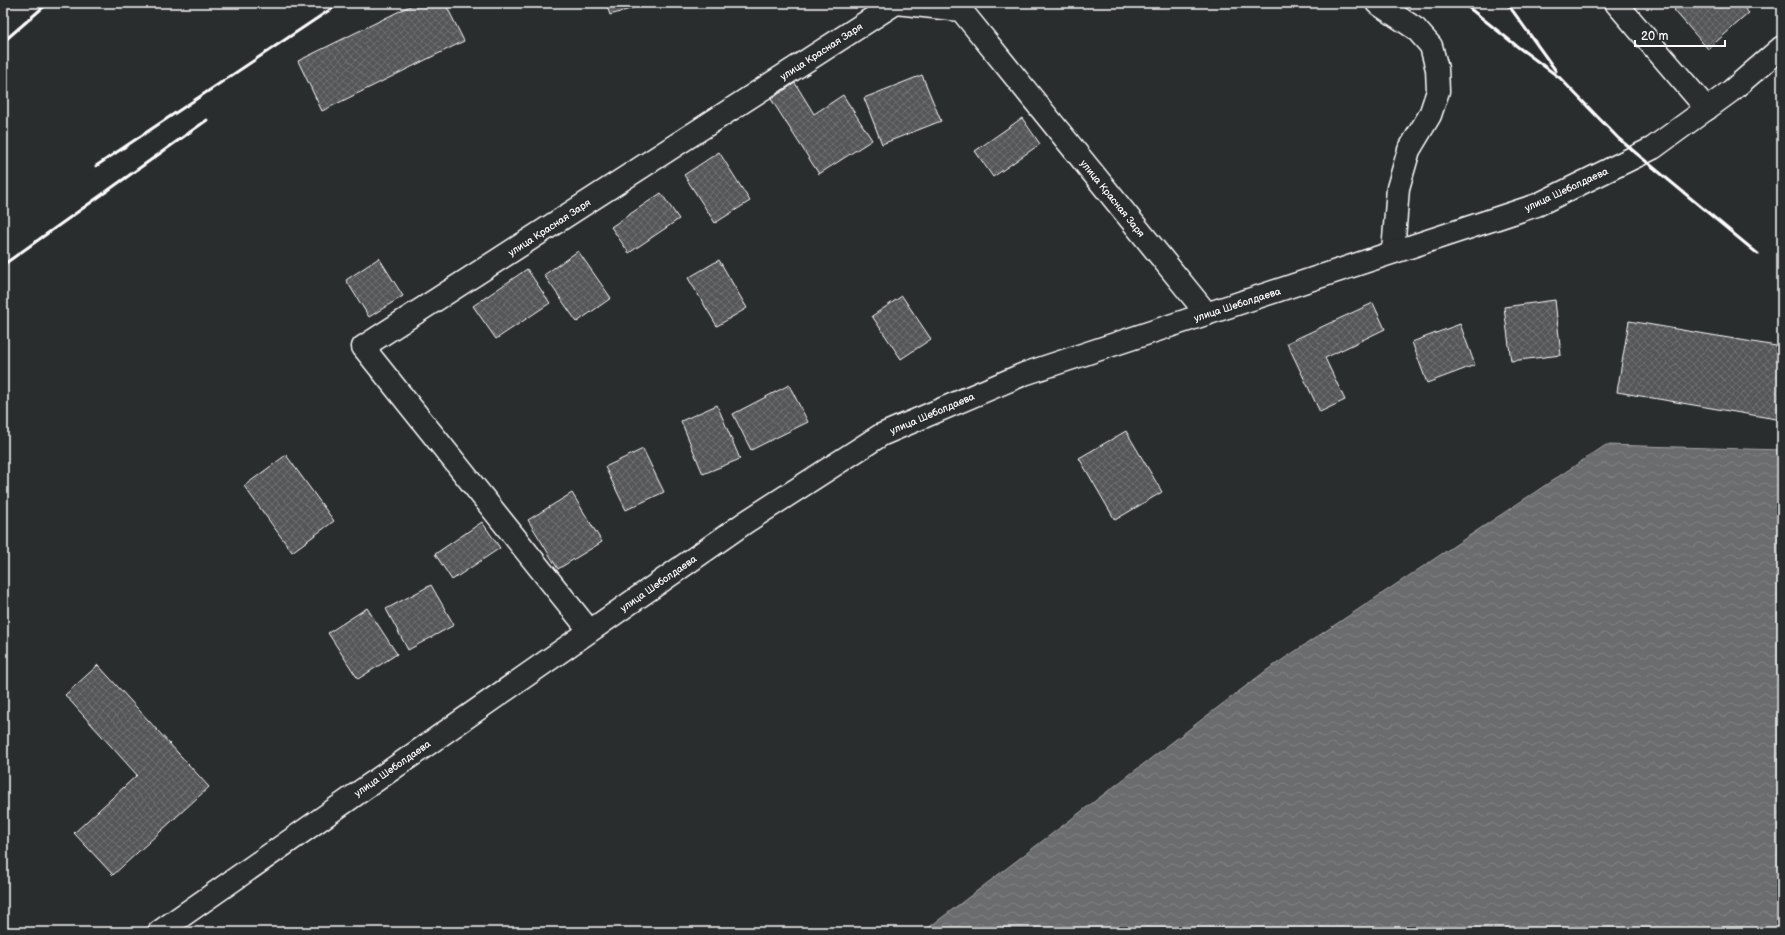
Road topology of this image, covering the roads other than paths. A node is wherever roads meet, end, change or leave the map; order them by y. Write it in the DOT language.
graph roads {
  1 [pos="1377,3"];
  2 [pos="1616,3"];
  3 [pos="1782,47"];
  4 [pos="1707,109"];
  5 [pos="1393,252"];
  6 [pos="1207,314"];
  7 [pos="589,630"];
  8 [pos="159,932"];
  1 -- 5 [label="street"];
  2 -- 4 [label="street"];
  3 -- 4 [label="street, улица Шеболдаева"];
  4 -- 5 [label="street, улица Шеболдаева"];
  5 -- 6 [label="street, улица Шеболдаева"];
  6 -- 7 [label="street, улица Шеболдаева"];
  6 -- 7 [label="street, улица Красная Заря"];
  7 -- 8 [label="street, улица Шеболдаева"];
}
